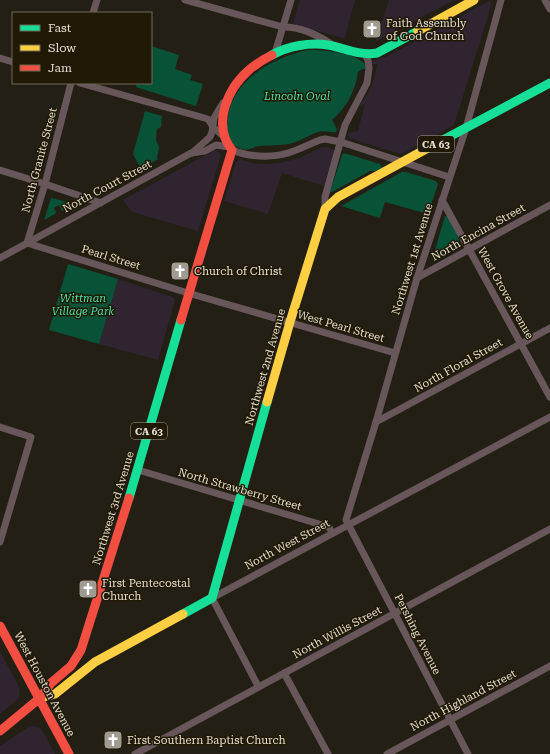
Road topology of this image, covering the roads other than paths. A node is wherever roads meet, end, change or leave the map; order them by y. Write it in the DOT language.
graph roads {
  1 [pos="97,0"];
  2 [pos="185,0"];
  3 [pos="291,0"];
  4 [pos="474,0"];
  5 [pos="500,0"];
  6 [pos="545,0"];
  7 [pos="550,9"];
  8 [pos="93,12"];
  9 [pos="283,27"];
  10 [pos="335,46"];
  11 [pos="275,53"];
  12 [pos="365,55"];
  13 [pos="0,58"];
  14 [pos="12,62"];
  15 [pos="550,82"];
  16 [pos="71,84"];
  17 [pos="84,84"];
  18 [pos="232,93"];
  19 [pos="216,114"];
  20 [pos="208,119"];
  21 [pos="213,127"];
  22 [pos="466,128"];
  23 [pos="224,138"];
  24 [pos="341,142"];
  25 [pos="231,148"];
  26 [pos="192,153"];
  27 [pos="403,162"];
  28 [pos="0,170"];
  29 [pos="449,177"];
  30 [pos="45,184"];
  31 [pos="442,200"];
  32 [pos="101,202"];
  33 [pos="550,205"];
  34 [pos="325,209"];
  35 [pos="27,243"];
  36 [pos="469,249"];
  37 [pos="0,258"];
  38 [pos="417,278"];
  39 [pos="188,293"];
  40 [pos="290,322"];
  41 [pos="550,328"];
  42 [pos="521,343"];
  43 [pos="395,353"];
  44 [pos="550,397"];
  45 [pos="550,417"];
  46 [pos="376,422"];
  47 [pos="0,427"];
  48 [pos="138,470"];
  49 [pos="239,500"];
  50 [pos="348,525"];
  51 [pos="550,529"];
  52 [pos="332,533"];
  53 [pos="0,542"];
  54 [pos="212,598"];
  55 [pos="395,613"];
  56 [pos="0,626"];
  57 [pos="81,650"];
  58 [pos="95,662"];
  59 [pos="550,666"];
  60 [pos="284,673"];
  61 [pos="258,686"];
  62 [pos="40,698"];
  63 [pos="450,720"];
  64 [pos="0,731"];
  65 [pos="69,754"];
  66 [pos="135,754"];
  67 [pos="328,754"];
  68 [pos="386,754"];
  69 [pos="468,754"];
  1 -- 8 [label="street"];
  2 -- 9 [label="street"];
  3 -- 9 [label="street"];
  4 -- 12 [label="main road"];
  5 -- 22 [label="street, Northwest 1st Avenue"];
  6 -- 7 [label="street"];
  9 -- 10 [label="street"];
  9 -- 11 [label="street"];
  10 -- 11 [label="main road"];
  10 -- 12 [label="main road"];
  11 -- 18 [label="main road"];
  12 -- 24 [label="street"];
  13 -- 14 [label="street"];
  15 -- 22 [label="main road, CA 63"];
  16 -- 30 [label="street, North Granite Street"];
  17 -- 20 [label="street"];
  18 -- 19 [label="street"];
  18 -- 23 [label="main road"];
  19 -- 20 [label="street"];
  19 -- 21 [label="street"];
  20 -- 21 [label="street"];
  21 -- 23 [label="street"];
  21 -- 26 [label="street"];
  22 -- 27 [label="main road, CA 63"];
  22 -- 29 [label="street, Northwest 1st Avenue"];
  23 -- 25 [label="main road"];
  24 -- 25 [label="street"];
  24 -- 27 [label="street"];
  24 -- 34 [label="street, Northwest 2nd Avenue"];
  25 -- 26 [label="street, North Court Street"];
  25 -- 39 [label="main road, Northwest 3rd Avenue / CA 63"];
  26 -- 32 [label="street, North Court Street"];
  27 -- 29 [label="street"];
  27 -- 34 [label="main road, CA 63"];
  28 -- 30 [label="street"];
  29 -- 31 [label="street, Northwest 1st Avenue"];
  30 -- 32 [label="street"];
  30 -- 35 [label="street, North Granite Street"];
  31 -- 36 [label="street, West Grove Avenue"];
  31 -- 38 [label="street, Northwest 1st Avenue"];
  32 -- 35 [label="street, North Court Street"];
  33 -- 36 [label="street, North Encina Street"];
  34 -- 40 [label="main road, Northwest 2nd Avenue"];
  35 -- 37 [label="street, North Court Street"];
  35 -- 39 [label="street, Pearl Street"];
  36 -- 38 [label="street, North Encina Street"];
  36 -- 42 [label="street, West Grove Avenue"];
  38 -- 43 [label="street, Northwest 1st Avenue"];
  39 -- 40 [label="street, West Pearl Street"];
  39 -- 48 [label="main road, Northwest 3rd Avenue / CA 63"];
  40 -- 43 [label="street, West Pearl Street"];
  40 -- 49 [label="main road, Northwest 2nd Avenue"];
  41 -- 42 [label="street, North Floral Street"];
  42 -- 44 [label="street, West Grove Avenue"];
  42 -- 46 [label="street, North Floral Street"];
  43 -- 46 [label="street, Northwest 1st Avenue"];
  45 -- 50 [label="street, North West Street"];
  46 -- 50 [label="street, Northwest 1st Avenue"];
  47 -- 53 [label="street"];
  48 -- 49 [label="street, North Strawberry Street"];
  48 -- 57 [label="main road, Northwest 3rd Avenue / CA 63"];
  49 -- 52 [label="street, North Strawberry Street"];
  49 -- 54 [label="main road, Northwest 2nd Avenue"];
  50 -- 52 [label="street, North West Street"];
  50 -- 55 [label="street, Pershing Avenue"];
  51 -- 55 [label="street, North Willis Street"];
  52 -- 54 [label="street, North West Street"];
  54 -- 58 [label="main road, North West Street / CA 63"];
  54 -- 61 [label="street"];
  55 -- 60 [label="street, North Willis Street"];
  55 -- 63 [label="street, Pershing Avenue"];
  56 -- 62 [label="main road, West Houston Avenue"];
  57 -- 58 [label="main road"];
  57 -- 62 [label="main road, Northwest 3rd Avenue / CA 63"];
  58 -- 62 [label="main road, North West Street / CA 63"];
  59 -- 63 [label="street, North Highland Street"];
  60 -- 61 [label="street, North Willis Street"];
  60 -- 67 [label="street"];
  61 -- 66 [label="street, North Willis Street"];
  62 -- 64 [label="main road, CA 63"];
  62 -- 65 [label="main road, West Houston Avenue"];
  63 -- 68 [label="street, North Highland Street"];
  63 -- 69 [label="street, Pershing Avenue"];
}
